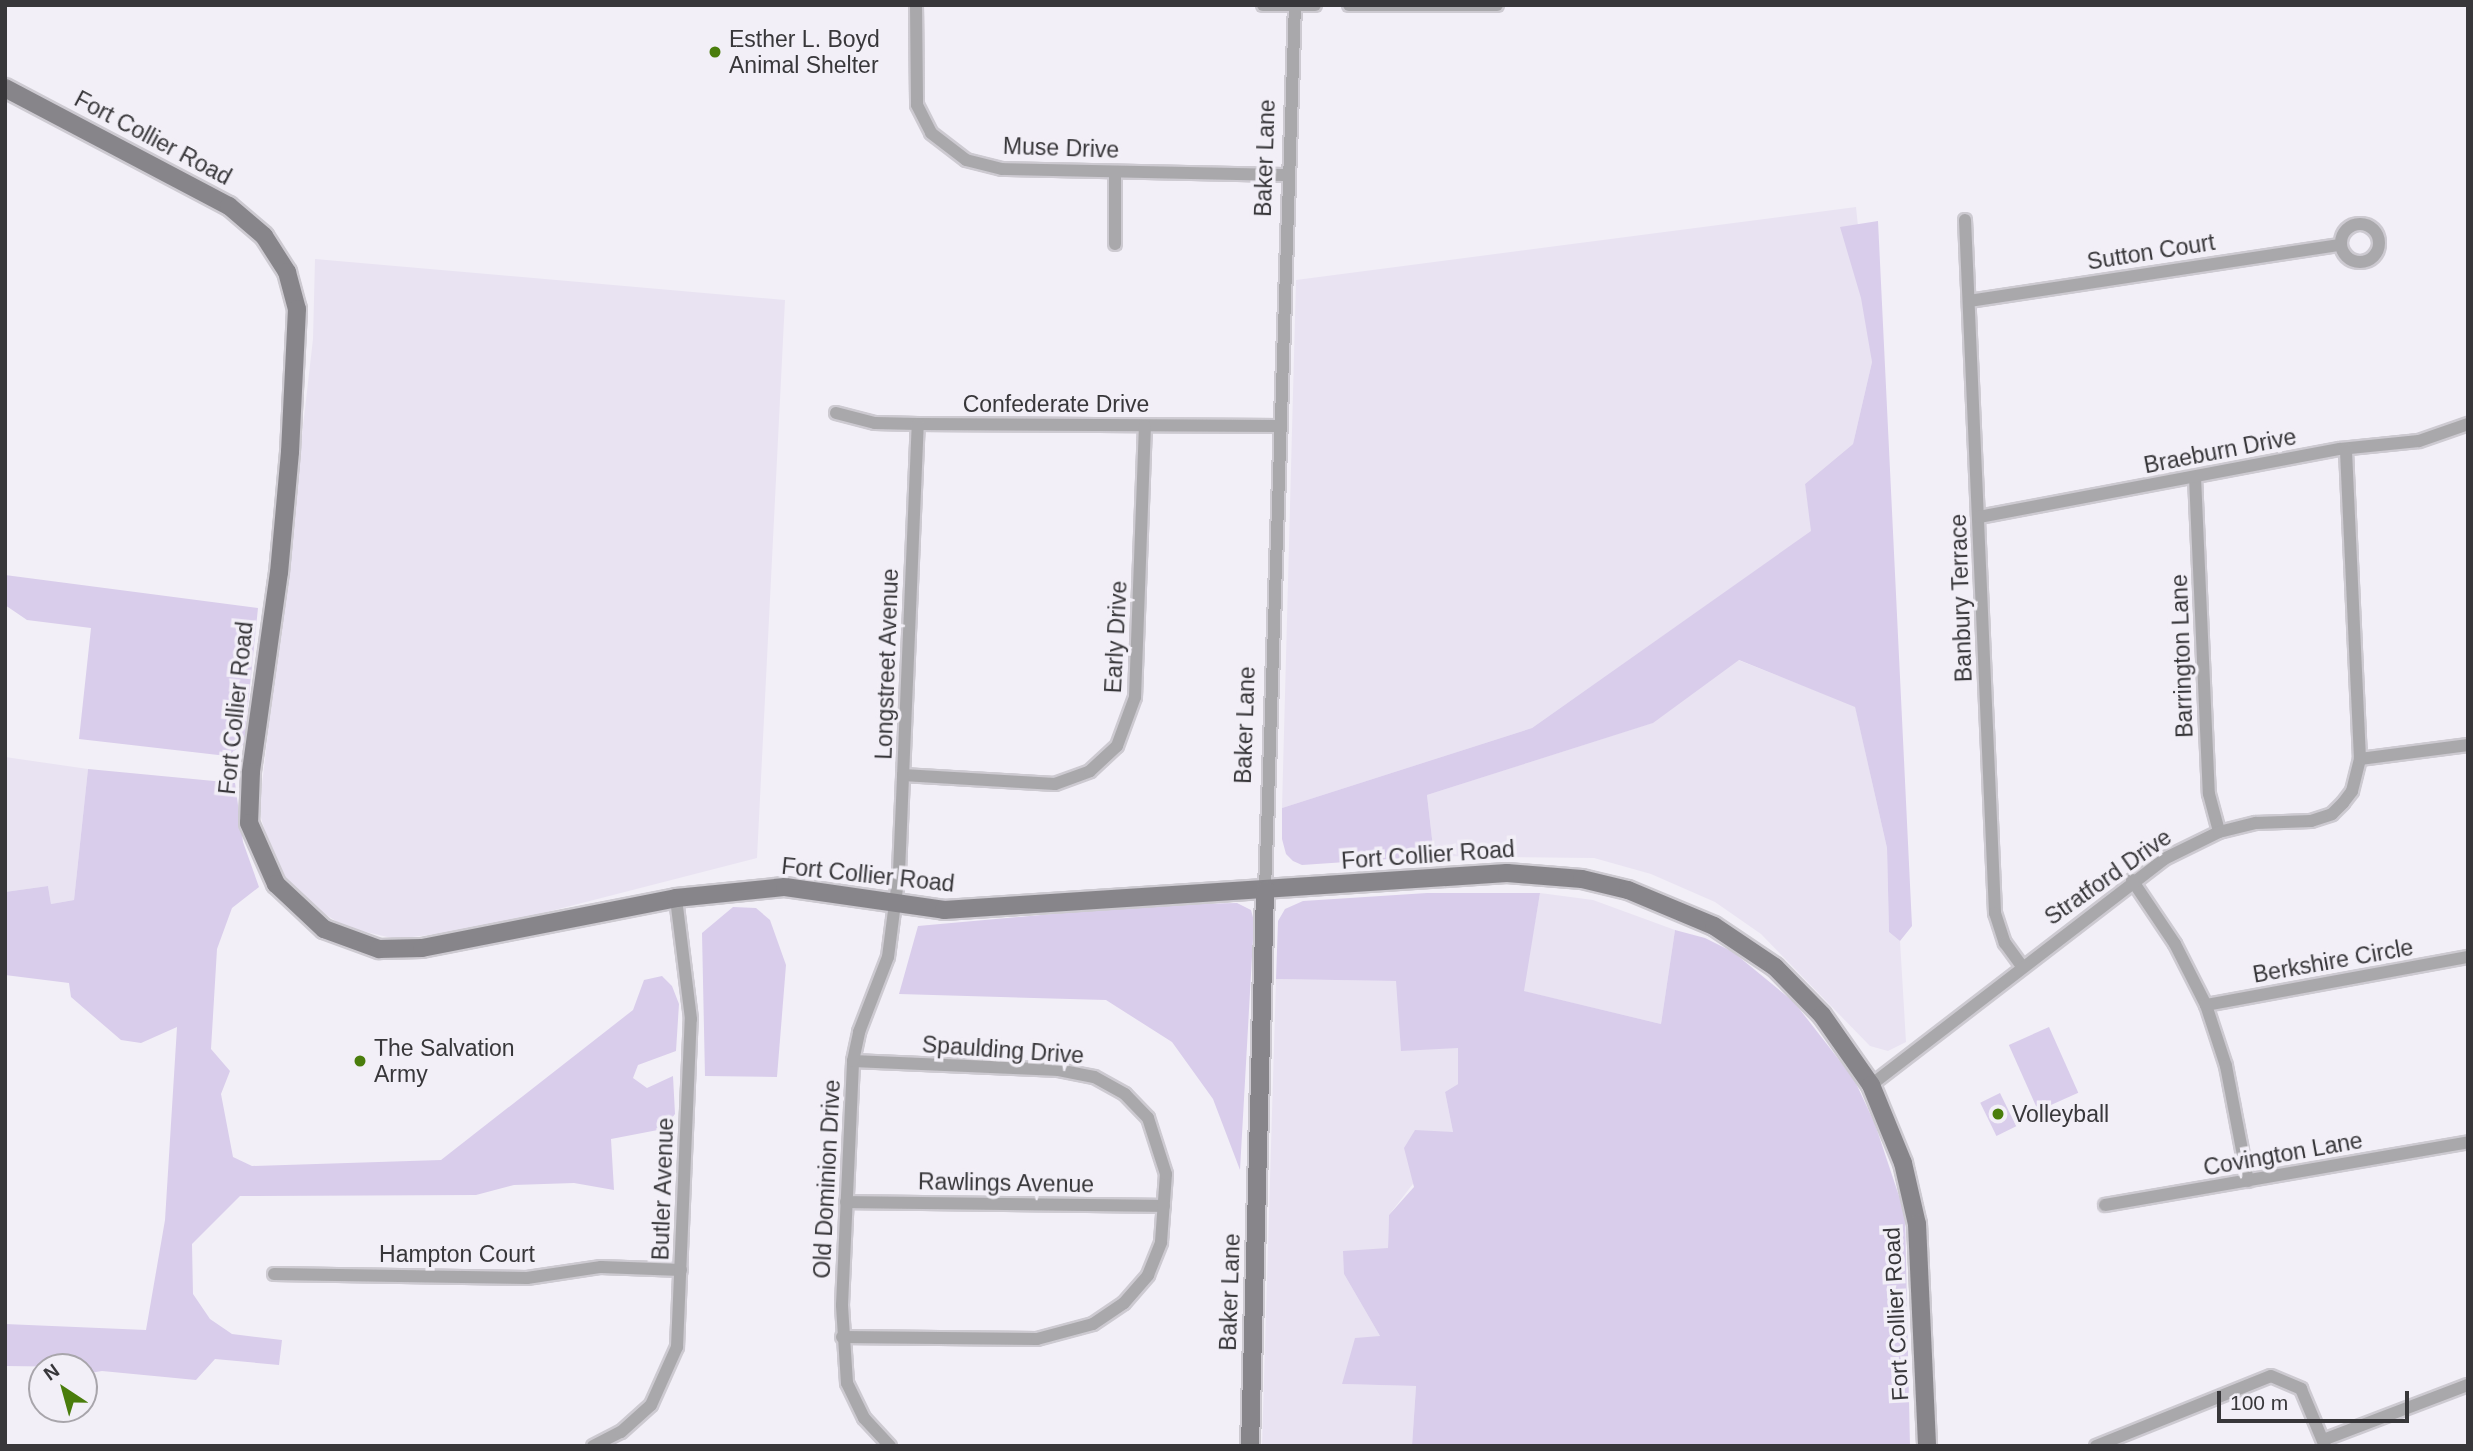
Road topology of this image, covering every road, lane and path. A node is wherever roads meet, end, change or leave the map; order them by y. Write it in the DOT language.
graph roads {
  1 [pos="916,5"];
  2 [pos="1263,5"];
  3 [pos="1315,5"];
  4 [pos="1349,5"];
  5 [pos="1497,5"];
  6 [pos="1295,6"];
  7 [pos="5,88"];
  8 [pos="1115,172"];
  9 [pos="1289,175"];
  10 [pos="1965,220"];
  11 [pos="1115,244"];
  12 [pos="2340,245"];
  13 [pos="1969,301"];
  14 [pos="836,413"];
  15 [pos="918,424"];
  16 [pos="2468,424"];
  17 [pos="1145,426"];
  18 [pos="1278,426"];
  19 [pos="2346,449"];
  20 [pos="2195,477"];
  21 [pos="1979,517"];
  22 [pos="2468,745"];
  23 [pos="2360,759"];
  24 [pos="903,775"];
  25 [pos="2219,832"];
  26 [pos="2132,880"];
  27 [pos="1265,890"];
  28 [pos="676,898"];
  29 [pos="896,906"];
  30 [pos="2468,957"];
  31 [pos="2022,966"];
  32 [pos="2206,1006"];
  33 [pos="853,1061"];
  34 [pos="1871,1086"];
  35 [pos="2468,1142"];
  36 [pos="2248,1181"];
  37 [pos="846,1202"];
  38 [pos="2105,1205"];
  39 [pos="1164,1206"];
  40 [pos="681,1270"];
  41 [pos="274,1275"];
  42 [pos="842,1337"];
  43 [pos="2468,1385"];
  44 [pos="2324,1443"];
  45 [pos="593,1446"];
  46 [pos="890,1446"];
  47 [pos="1250,1446"];
  48 [pos="1927,1446"];
  49 [pos="2096,1446"];
  1 -- 8 [label="street, Muse Drive"];
  2 -- 6 [label="street"];
  3 -- 6 [label="street"];
  4 -- 5 [label="street"];
  6 -- 9 [label="street, Baker Lane"];
  7 -- 28 [label="street, Fort Collier Road"];
  8 -- 9 [label="street, Muse Drive"];
  8 -- 11 [label="street"];
  9 -- 18 [label="street, Baker Lane"];
  10 -- 13 [label="street, Banbury Terrace"];
  12 -- 13 [label="street, Sutton Court"];
  13 -- 21 [label="street, Banbury Terrace"];
  14 -- 15 [label="street, Confederate Drive"];
  15 -- 17 [label="street, Confederate Drive"];
  15 -- 24 [label="street, Longstreet Avenue"];
  16 -- 19 [label="street, Braeburn Drive"];
  17 -- 18 [label="street, Confederate Drive"];
  17 -- 24 [label="street, Early Drive"];
  18 -- 27 [label="street, Baker Lane"];
  19 -- 20 [label="street, Braeburn Drive"];
  19 -- 23 [label="street, Stratford Drive"];
  20 -- 21 [label="street, Braeburn Drive"];
  20 -- 25 [label="street, Barrington Lane"];
  21 -- 31 [label="street, Banbury Terrace"];
  22 -- 23 [label="street"];
  23 -- 25 [label="street, Stratford Drive"];
  24 -- 29 [label="street, Longstreet Avenue"];
  25 -- 26 [label="street, Stratford Drive"];
  26 -- 31 [label="street, Stratford Drive"];
  26 -- 32 [label="street"];
  27 -- 29 [label="street, Fort Collier Road"];
  27 -- 34 [label="street, Fort Collier Road"];
  27 -- 47 [label="street, Baker Lane"];
  28 -- 29 [label="street, Fort Collier Road"];
  28 -- 40 [label="street, Butler Avenue"];
  29 -- 33 [label="street, Old Dominion Drive"];
  30 -- 32 [label="street, Berkshire Circle"];
  31 -- 34 [label="street, Stratford Drive"];
  32 -- 36 [label="street"];
  33 -- 37 [label="street, Old Dominion Drive"];
  33 -- 39 [label="street, Spaulding Drive"];
  34 -- 48 [label="street, Fort Collier Road"];
  35 -- 36 [label="street, Covington Lane"];
  36 -- 38 [label="street, Covington Lane"];
  37 -- 39 [label="street, Rawlings Avenue"];
  37 -- 42 [label="street, Old Dominion Drive"];
  39 -- 42 [label="street, Spaulding Drive"];
  40 -- 41 [label="street, Hampton Court"];
  40 -- 45 [label="street, Butler Avenue"];
  42 -- 46 [label="street, Old Dominion Drive"];
  43 -- 44 [label="street"];
  44 -- 49 [label="street"];
}
